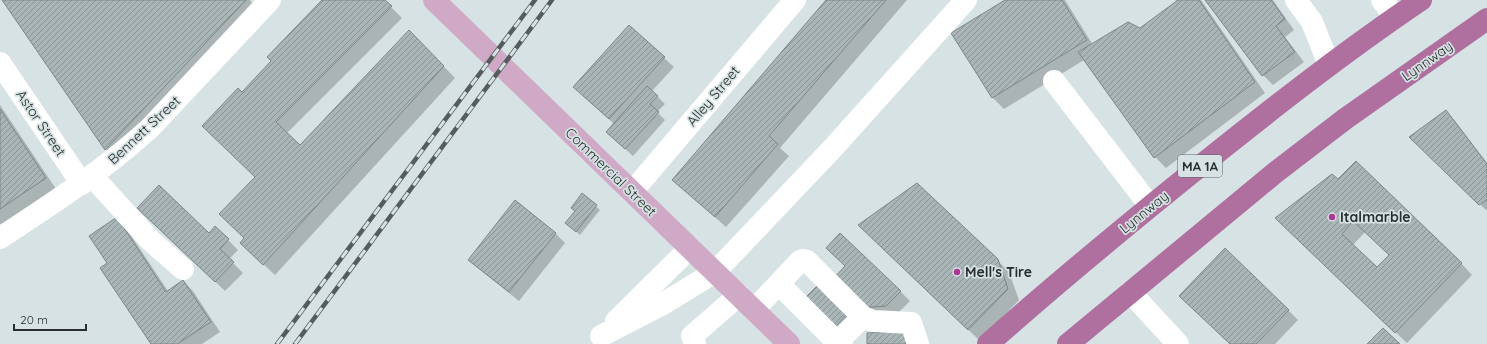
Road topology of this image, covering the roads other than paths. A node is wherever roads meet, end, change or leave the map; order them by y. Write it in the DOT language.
graph roads {
  1 [pos="270,0"];
  2 [pos="434,0"];
  3 [pos="794,0"];
  4 [pos="966,0"];
  5 [pos="1296,0"];
  6 [pos="1382,0"];
  7 [pos="1421,0"];
  8 [pos="1395,18"];
  9 [pos="1487,19"];
  10 [pos="0,63"];
  11 [pos="1329,65"];
  12 [pos="1054,81"];
  13 [pos="87,180"];
  14 [pos="632,192"];
  15 [pos="1150,206"];
  16 [pos="0,238"];
  17 [pos="690,248"];
  18 [pos="183,269"];
  19 [pos="715,272"];
  20 [pos="779,284"];
  21 [pos="1130,292"];
  22 [pos="739,295"];
  23 [pos="754,310"];
  24 [pos="863,317"];
  25 [pos="595,340"];
  26 [pos="689,341"];
  27 [pos="838,343"];
  28 [pos="789,344"];
  29 [pos="918,344"];
  30 [pos="988,344"];
  31 [pos="1068,344"];
  32 [pos="1178,344"];
  1 -- 13 [label="street, Bennett Street"];
  2 -- 14 [label="main road, Commercial Street"];
  3 -- 14 [label="street, Alley Street"];
  4 -- 19 [label="street"];
  5 -- 11 [label="street"];
  6 -- 8 [label="street"];
  7 -- 8 [label="highway, Lynnway / MA 1A"];
  8 -- 11 [label="highway, Lynnway / MA 1A"];
  9 -- 21 [label="highway, Lynnway"];
  10 -- 13 [label="street, Astor Street"];
  11 -- 15 [label="highway, Lynnway / MA 1A"];
  12 -- 15 [label="street"];
  13 -- 16 [label="street, Bennett Street"];
  13 -- 18 [label="street, Astor Street"];
  14 -- 17 [label="main road, Commercial Street"];
  15 -- 30 [label="highway, Lynnway / MA 1A"];
  17 -- 19 [label="main road, Commercial Street"];
  17 -- 25 [label="street"];
  19 -- 22 [label="main road, Commercial Street"];
  19 -- 25 [label="street"];
  20 -- 23 [label="street"];
  20 -- 24 [label="street"];
  20 -- 27 [label="street"];
  21 -- 31 [label="highway, Lynnway"];
  21 -- 32 [label="street"];
  22 -- 23 [label="main road, Commercial Street"];
  22 -- 26 [label="street"];
  23 -- 28 [label="main road, Commercial Street"];
  24 -- 27 [label="street"];
  24 -- 29 [label="street"];
}
